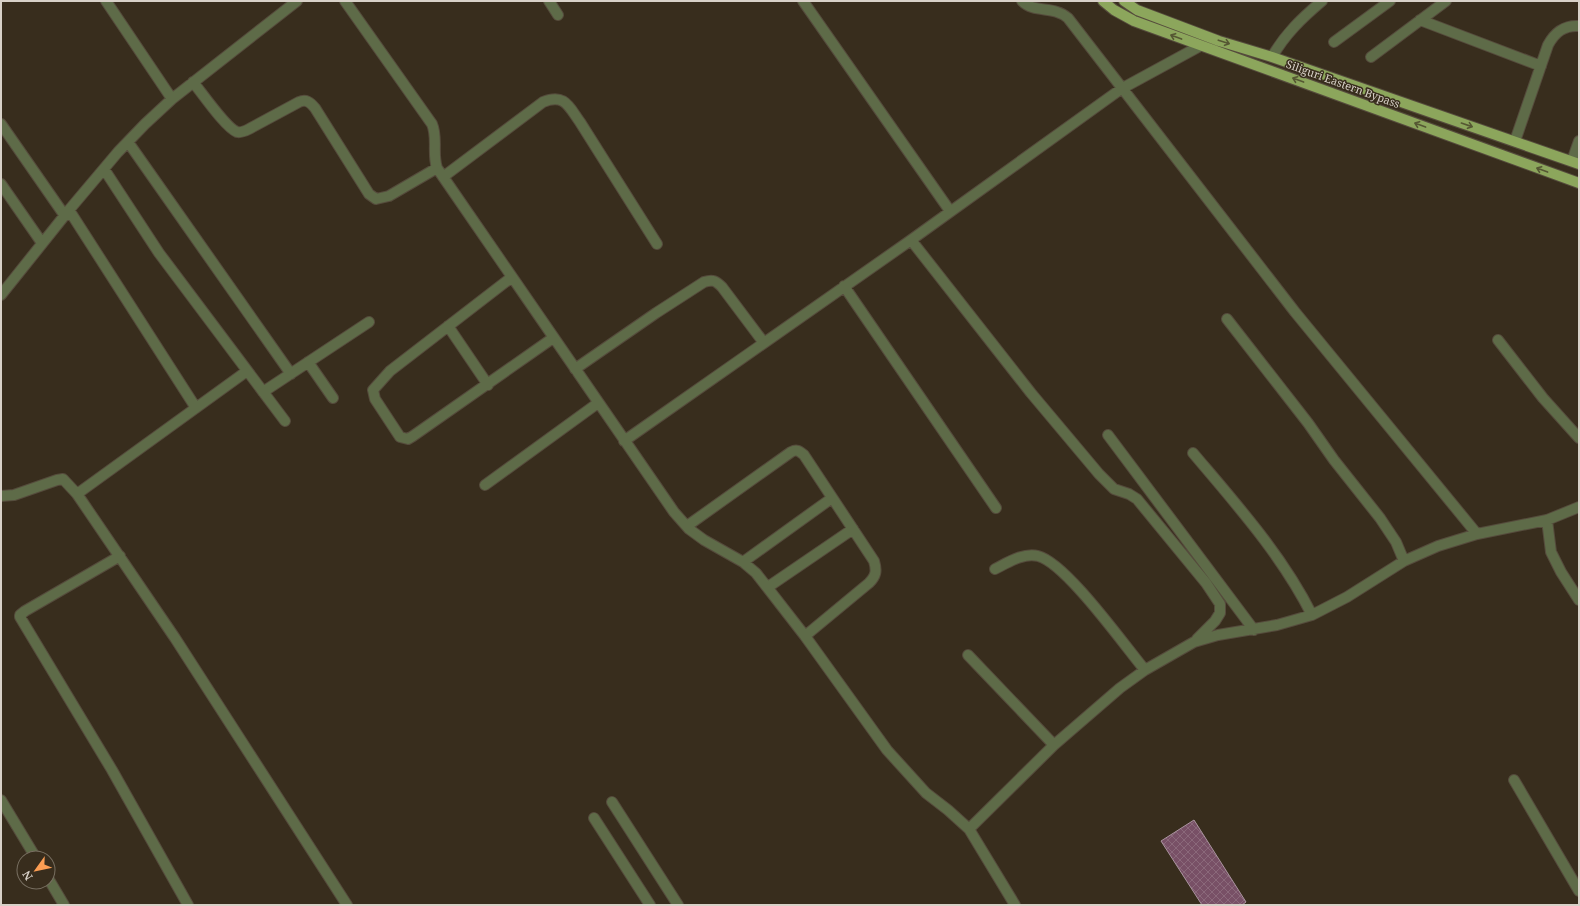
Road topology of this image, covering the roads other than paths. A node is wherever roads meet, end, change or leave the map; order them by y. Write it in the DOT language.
graph roads {
  1 [pos="106,1"];
  2 [pos="297,1"];
  3 [pos="345,1"];
  4 [pos="549,1"];
  5 [pos="803,1"];
  6 [pos="1022,1"];
  7 [pos="1103,1"];
  8 [pos="1124,1"];
  9 [pos="1322,1"];
  10 [pos="1390,1"];
  11 [pos="1446,1"];
  12 [pos="558,15"];
  13 [pos="1420,20"];
  14 [pos="1579,26"];
  15 [pos="1334,42"];
  16 [pos="1200,46"];
  17 [pos="1272,57"];
  18 [pos="1371,57"];
  19 [pos="1541,66"];
  20 [pos="193,82"];
  21 [pos="1121,89"];
  22 [pos="172,99"];
  23 [pos="1,124"];
  24 [pos="1516,141"];
  25 [pos="1579,141"];
  26 [pos="128,142"];
  27 [pos="1575,162"];
  28 [pos="438,168"];
  29 [pos="104,169"];
  30 [pos="443,177"];
  31 [pos="1579,183"];
  32 [pos="1,184"];
  33 [pos="950,211"];
  34 [pos="67,213"];
  35 [pos="911,240"];
  36 [pos="42,243"];
  37 [pos="657,244"];
  38 [pos="512,277"];
  39 [pos="844,286"];
  40 [pos="1,295"];
  41 [pos="1227,319"];
  42 [pos="369,322"];
  43 [pos="448,326"];
  44 [pos="553,338"];
  45 [pos="1498,340"];
  46 [pos="764,343"];
  47 [pos="308,362"];
  48 [pos="575,369"];
  49 [pos="247,371"];
  50 [pos="290,374"];
  51 [pos="488,384"];
  52 [pos="263,392"];
  53 [pos="333,398"];
  54 [pos="598,403"];
  55 [pos="196,408"];
  56 [pos="285,421"];
  57 [pos="1108,435"];
  58 [pos="1579,438"];
  59 [pos="624,442"];
  60 [pos="1193,453"];
  61 [pos="485,485"];
  62 [pos="77,494"];
  63 [pos="1,496"];
  64 [pos="832,498"];
  65 [pos="1579,507"];
  66 [pos="996,508"];
  67 [pos="1547,520"];
  68 [pos="686,526"];
  69 [pos="853,529"];
  70 [pos="1477,534"];
  71 [pos="120,556"];
  72 [pos="1404,561"];
  73 [pos="743,562"];
  74 [pos="995,569"];
  75 [pos="768,588"];
  76 [pos="1579,600"];
  77 [pos="1312,615"];
  78 [pos="1254,630"];
  79 [pos="805,636"];
  80 [pos="1194,642"];
  81 [pos="968,654"];
  82 [pos="1145,670"];
  83 [pos="1054,745"];
  84 [pos="1514,780"];
  85 [pos="1,800"];
  86 [pos="612,802"];
  87 [pos="594,818"];
  88 [pos="969,829"];
  89 [pos="31,850"];
  90 [pos="55,890"];
  91 [pos="1579,891"];
  92 [pos="64,905"];
  93 [pos="188,905"];
  94 [pos="347,905"];
  95 [pos="650,905"];
  96 [pos="678,905"];
  97 [pos="1015,905"];
  1 -- 22 [label="street"];
  2 -- 20 [label="street"];
  3 -- 28 [label="street"];
  4 -- 12 [label="street"];
  5 -- 33 [label="street"];
  6 -- 21 [label="street"];
  16 -- 7 [label="main road, Siliguri Eastern Bypass, one-way"];
  8 -- 17 [label="main road, Siliguri Eastern Bypass, one-way"];
  9 -- 17 [label="street"];
  10 -- 15 [label="street"];
  11 -- 13 [label="street"];
  13 -- 18 [label="street"];
  13 -- 19 [label="street"];
  14 -- 19 [label="street"];
  16 -- 21 [label="street"];
  31 -- 16 [label="main road, Siliguri Eastern Bypass, one-way"];
  17 -- 24 [label="main road, Siliguri Eastern Bypass, one-way"];
  19 -- 24 [label="street"];
  20 -- 22 [label="street"];
  20 -- 28 [label="street"];
  21 -- 33 [label="street"];
  21 -- 70 [label="street"];
  22 -- 26 [label="street"];
  23 -- 34 [label="street"];
  24 -- 27 [label="main road, Siliguri Eastern Bypass"];
  25 -- 27 [label="street"];
  26 -- 29 [label="street"];
  26 -- 50 [label="street"];
  28 -- 30 [label="street"];
  29 -- 34 [label="street"];
  29 -- 49 [label="street"];
  30 -- 37 [label="street"];
  30 -- 38 [label="street"];
  32 -- 36 [label="street"];
  33 -- 35 [label="street"];
  34 -- 36 [label="street"];
  34 -- 55 [label="street"];
  35 -- 39 [label="street"];
  35 -- 80 [label="street"];
  36 -- 40 [label="street"];
  38 -- 43 [label="street"];
  38 -- 44 [label="street"];
  39 -- 46 [label="street"];
  39 -- 66 [label="street"];
  41 -- 72 [label="street"];
  42 -- 47 [label="street"];
  43 -- 51 [label="street"];
  43 -- 51 [label="street"];
  44 -- 48 [label="street"];
  44 -- 51 [label="street"];
  45 -- 58 [label="street"];
  46 -- 48 [label="street"];
  46 -- 59 [label="street"];
  47 -- 50 [label="street"];
  47 -- 53 [label="street"];
  48 -- 54 [label="street"];
  49 -- 52 [label="street"];
  49 -- 55 [label="street"];
  50 -- 52 [label="street"];
  52 -- 56 [label="street"];
  54 -- 59 [label="street"];
  54 -- 61 [label="street"];
  55 -- 62 [label="street"];
  57 -- 78 [label="street"];
  59 -- 68 [label="street"];
  60 -- 77 [label="street"];
  62 -- 63 [label="street"];
  62 -- 71 [label="street"];
  64 -- 68 [label="street"];
  64 -- 69 [label="street"];
  64 -- 73 [label="street"];
  65 -- 67 [label="street"];
  67 -- 70 [label="street"];
  67 -- 76 [label="street"];
  68 -- 73 [label="street"];
  69 -- 75 [label="street"];
  69 -- 79 [label="street"];
  70 -- 72 [label="street"];
  71 -- 93 [label="street"];
  71 -- 94 [label="street"];
  72 -- 77 [label="street"];
  73 -- 75 [label="street"];
  74 -- 82 [label="street"];
  75 -- 79 [label="street"];
  77 -- 78 [label="street"];
  78 -- 80 [label="street"];
  79 -- 88 [label="street"];
  80 -- 82 [label="street"];
  81 -- 83 [label="street"];
  82 -- 83 [label="street"];
  83 -- 88 [label="street"];
  84 -- 91 [label="street"];
  85 -- 89 [label="street"];
  86 -- 96 [label="street"];
  87 -- 95 [label="street"];
  88 -- 97 [label="street"];
  90 -- 92 [label="street"];
}
